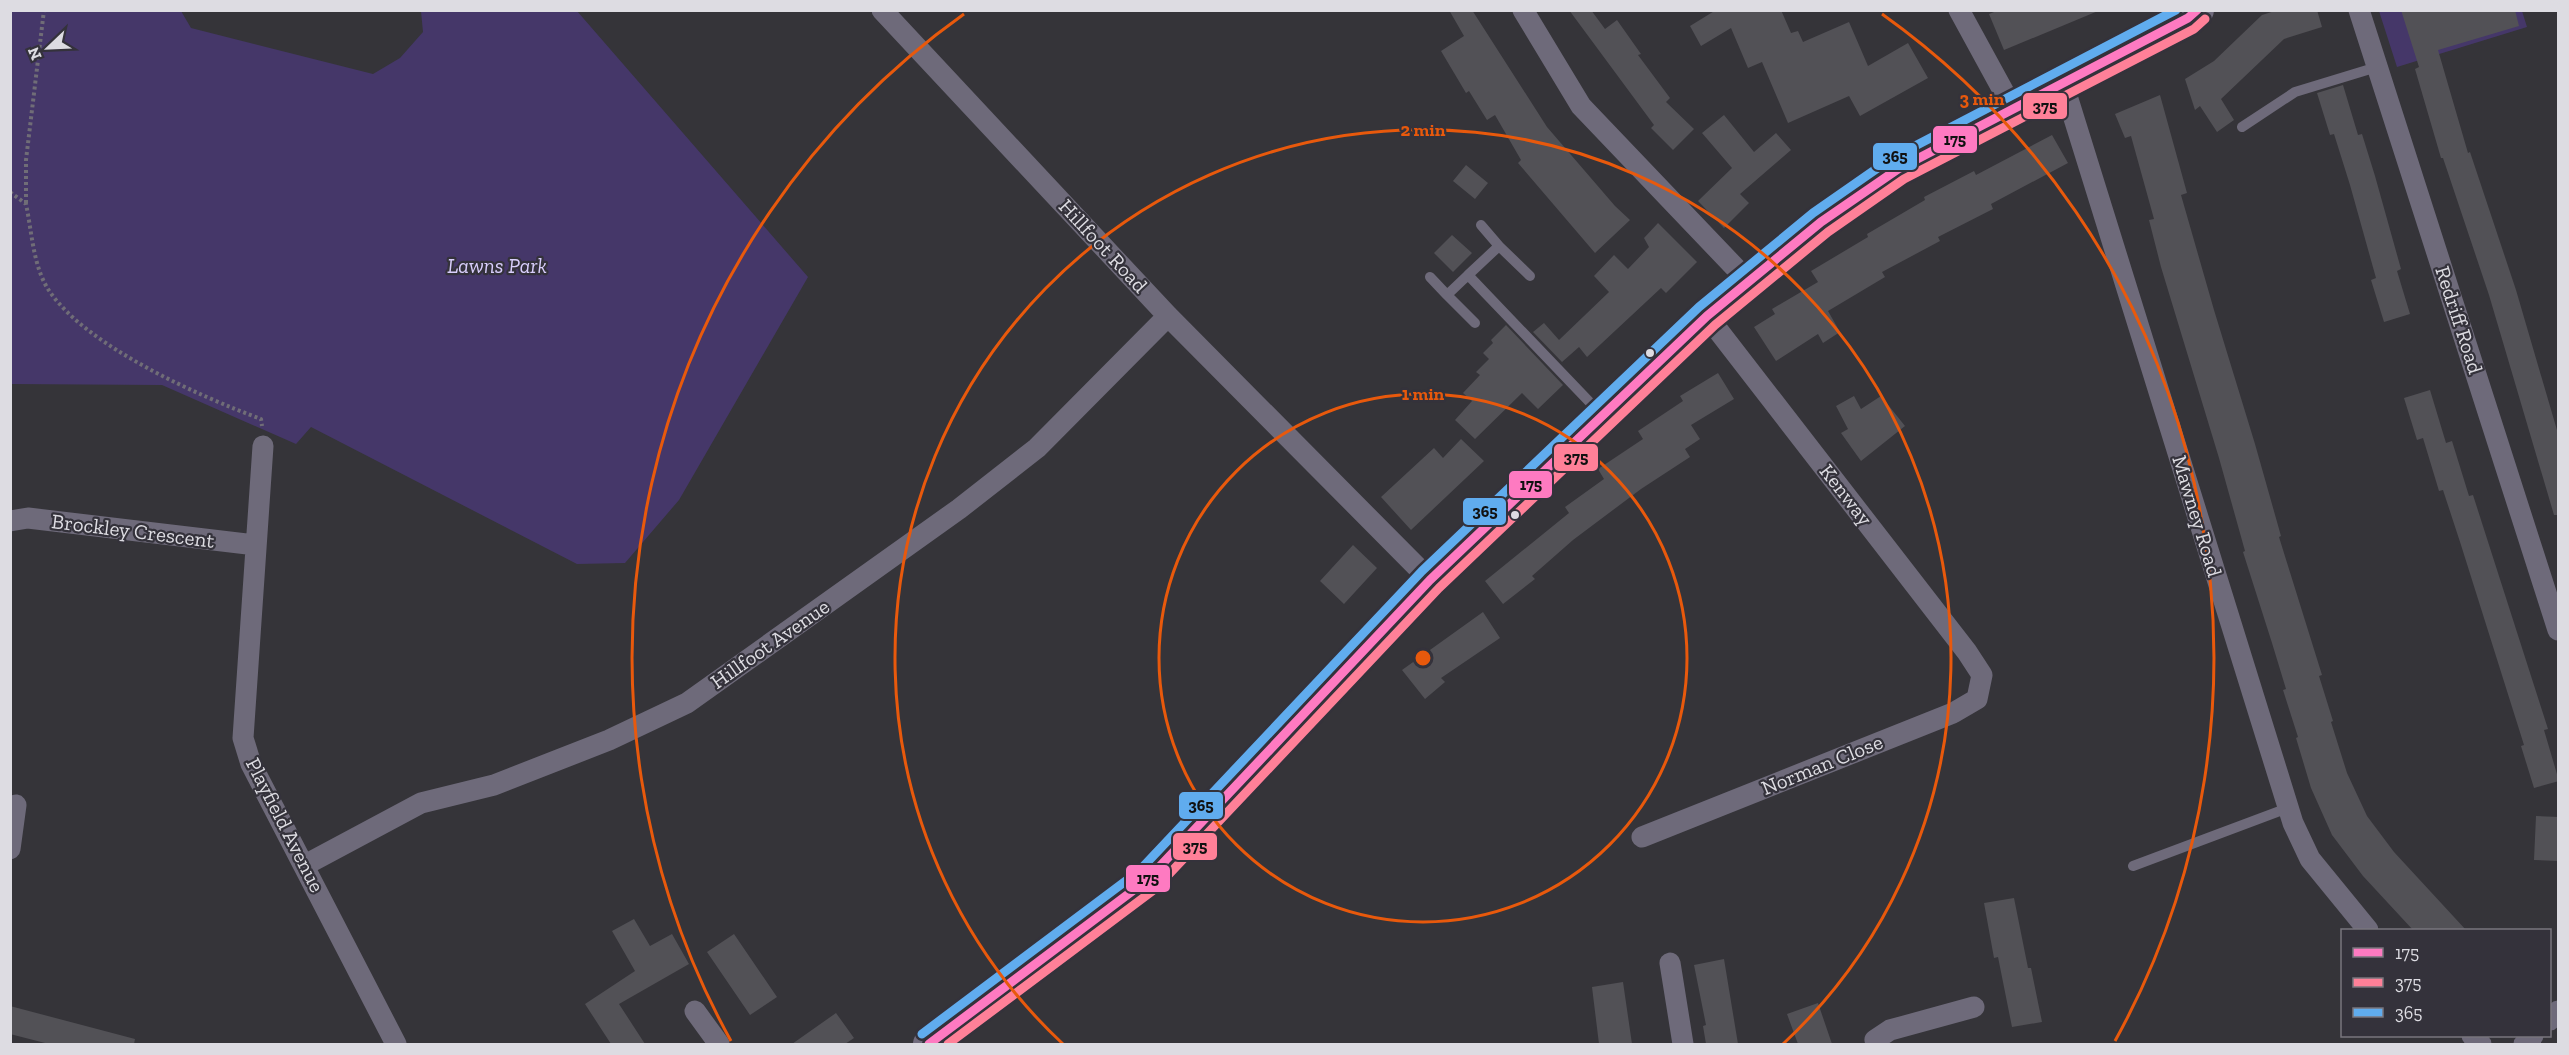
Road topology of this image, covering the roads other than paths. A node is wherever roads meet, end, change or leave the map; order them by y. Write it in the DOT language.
graph roads {
  1 [pos="882,10"];
  2 [pos="1523,10"];
  3 [pos="1959,10"];
  4 [pos="2198,10"];
  5 [pos="2359,10"];
  6 [pos="2377,66"];
  7 [pos="2063,83"];
  8 [pos="2012,107"];
  9 [pos="2242,127"];
  10 [pos="1481,225"];
  11 [pos="1499,246"];
  12 [pos="1468,275"];
  13 [pos="1530,276"];
  14 [pos="1430,277"];
  15 [pos="1748,281"];
  16 [pos="1447,295"];
  17 [pos="1168,316"];
  18 [pos="1707,316"];
  19 [pos="1475,323"];
  20 [pos="1604,417"];
  21 [pos="263,446"];
  22 [pos="10,521"];
  23 [pos="256,545"];
  24 [pos="1430,580"];
  25 [pos="2559,630"];
  26 [pos="1982,675"];
  27 [pos="16,805"];
  28 [pos="2288,808"];
  29 [pos="1642,837"];
  30 [pos="10,849"];
  31 [pos="305,865"];
  32 [pos="2133,866"];
  33 [pos="2367,929"];
  34 [pos="1670,963"];
  35 [pos="1974,1007"];
  36 [pos="696,1011"];
  37 [pos="396,1044"];
  38 [pos="719,1044"];
  39 [pos="929,1044"];
  40 [pos="1683,1044"];
  41 [pos="1876,1044"];
  1 -- 17 [label="street, Hillfoot Road"];
  2 -- 15 [label="street"];
  3 -- 8 [label="street"];
  4 -- 7 [label="main road"];
  5 -- 6 [label="street, Redriff Road"];
  6 -- 9 [label="lane"];
  6 -- 25 [label="street, Redriff Road"];
  7 -- 8 [label="main road"];
  7 -- 28 [label="street, Mawney Road"];
  8 -- 15 [label="main road"];
  10 -- 11 [label="lane"];
  11 -- 12 [label="lane"];
  11 -- 13 [label="lane"];
  12 -- 16 [label="lane"];
  12 -- 20 [label="lane"];
  14 -- 16 [label="lane"];
  15 -- 18 [label="main road"];
  16 -- 19 [label="lane"];
  17 -- 24 [label="street, Hillfoot Road"];
  17 -- 31 [label="street, Hillfoot Avenue"];
  18 -- 20 [label="main road"];
  18 -- 26 [label="street, Kenway"];
  20 -- 24 [label="main road"];
  21 -- 23 [label="street, Playfield Avenue"];
  22 -- 23 [label="street, Brockley Crescent"];
  23 -- 31 [label="street, Playfield Avenue"];
  24 -- 39 [label="main road"];
  26 -- 29 [label="street, Norman Close"];
  27 -- 30 [label="street"];
  28 -- 32 [label="lane"];
  28 -- 33 [label="street, Mawney Road"];
  31 -- 37 [label="street, Playfield Avenue"];
  34 -- 40 [label="street"];
  35 -- 41 [label="street"];
  36 -- 38 [label="street"];
}
